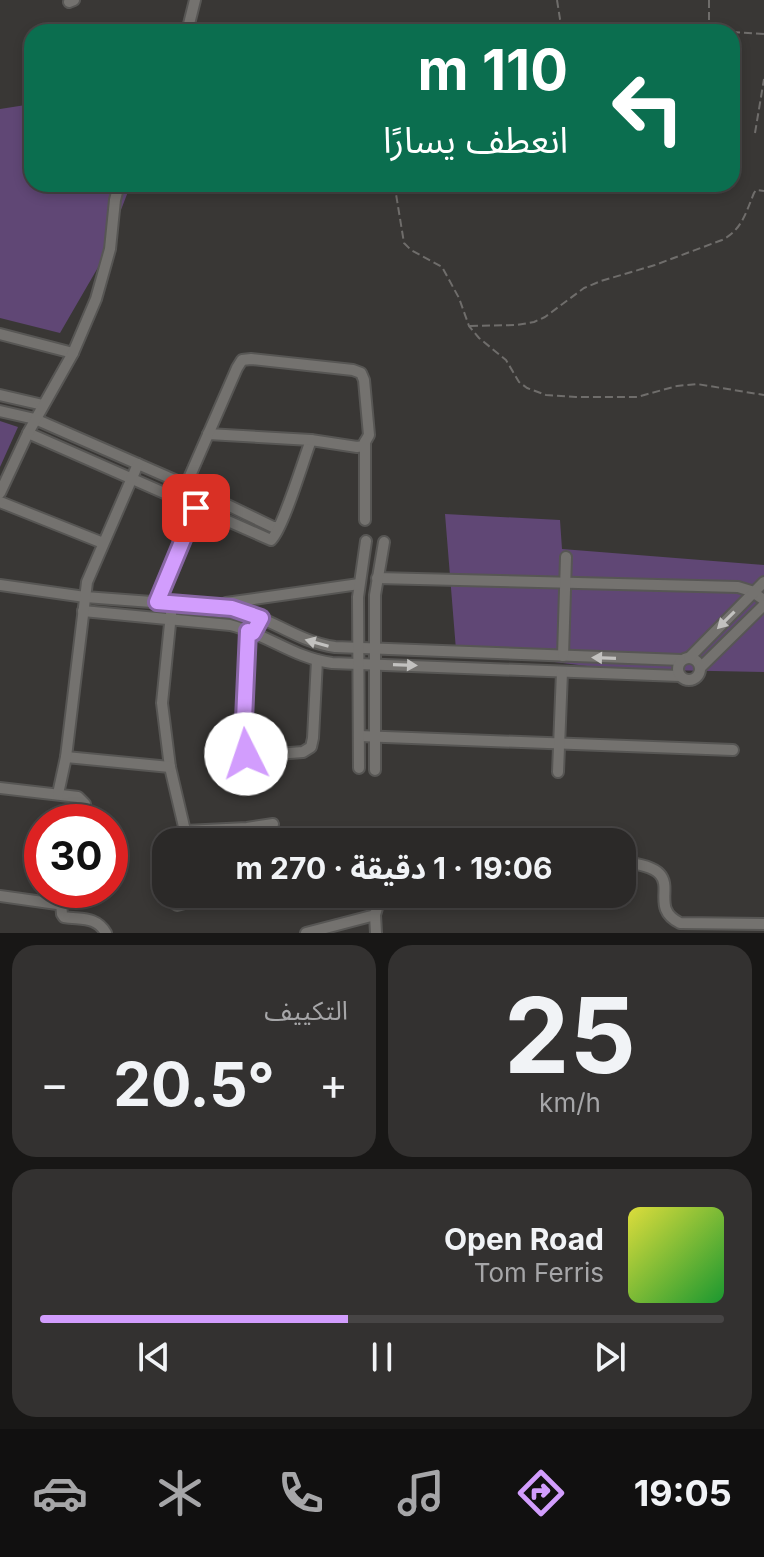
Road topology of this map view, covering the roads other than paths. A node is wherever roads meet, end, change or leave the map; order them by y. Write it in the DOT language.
graph roads {
  1 [pos="195,0"];
  2 [pos="189,24"];
  3 [pos="117,192"];
  4 [pos="0,334"];
  5 [pos="73,353"];
  6 [pos="0,395"];
  7 [pos="43,405"];
  8 [pos="0,411"];
  9 [pos="35,419"];
  10 [pos="28,433"];
  11 [pos="208,434"];
  12 [pos="311,440"];
  13 [pos="365,442"];
  14 [pos="138,464"];
  15 [pos="132,480"];
  16 [pos="186,485"];
  17 [pos="0,493"];
  18 [pos="202,493"];
  19 [pos="0,502"];
  20 [pos="196,508"];
  21 [pos="365,520"];
  22 [pos="265,523"];
  23 [pos="278,527"];
  24 [pos="259,536"];
  25 [pos="366,541"];
  26 [pos="384,542"];
  27 [pos="103,543"];
  28 [pos="566,557"];
  29 [pos="377,578"];
  30 [pos="764,582"];
  31 [pos="565,583"];
  32 [pos="359,584"];
  33 [pos="0,585"];
  34 [pos="753,592"];
  35 [pos="85,597"];
  36 [pos="157,602"];
  37 [pos="764,602"];
  38 [pos="172,604"];
  39 [pos="211,606"];
  40 [pos="83,611"];
  41 [pos="244,611"];
  42 [pos="261,618"];
  43 [pos="171,619"];
  44 [pos="246,630"];
  45 [pos="359,648"];
  46 [pos="376,649"];
  47 [pos="563,656"];
  48 [pos="685,659"];
  49 [pos="317,660"];
  50 [pos="359,664"];
  51 [pos="376,664"];
  52 [pos="700,668"];
  53 [pos="562,672"];
  54 [pos="680,676"];
  55 [pos="359,736"];
  56 [pos="376,736"];
  57 [pos="559,743"];
  58 [pos="733,750"];
  59 [pos="66,757"];
  60 [pos="170,767"];
  61 [pos="359,768"];
  62 [pos="375,770"];
  63 [pos="558,772"];
  64 [pos="0,788"];
  65 [pos="58,794"];
  66 [pos="84,804"];
  67 [pos="273,824"];
  68 [pos="182,828"];
  69 [pos="247,828"];
  70 [pos="636,864"];
  71 [pos="0,896"];
  72 [pos="24,899"];
  73 [pos="61,908"];
  74 [pos="377,908"];
  75 [pos="375,915"];
  76 [pos="764,924"];
  77 [pos="106,933"];
  78 [pos="306,933"];
  79 [pos="376,933"];
  1 -- 2 [label="street"];
  3 -- 5 [label="street"];
  4 -- 5 [label="street"];
  5 -- 7 [label="street"];
  6 -- 7 [label="street"];
  7 -- 9 [label="street"];
  8 -- 9 [label="street"];
  9 -- 10 [label="street"];
  9 -- 14 [label="street"];
  10 -- 15 [label="street"];
  10 -- 17 [label="street"];
  11 -- 12 [label="street"];
  11 -- 13 [label="street"];
  11 -- 16 [label="street"];
  12 -- 13 [label="street"];
  12 -- 23 [label="street"];
  13 -- 21 [label="street"];
  14 -- 15 [label="street"];
  14 -- 16 [label="street"];
  15 -- 20 [label="street"];
  15 -- 27 [label="street"];
  16 -- 18 [label="street"];
  18 -- 20 [label="street"];
  18 -- 22 [label="street"];
  19 -- 27 [label="street"];
  20 -- 24 [label="street"];
  20 -- 36 [label="street"];
  22 -- 23 [label="street"];
  22 -- 24 [label="street"];
  23 -- 24 [label="street"];
  25 -- 32 [label="street"];
  26 -- 29 [label="street"];
  27 -- 35 [label="street"];
  28 -- 31 [label="street"];
  29 -- 31 [label="street"];
  29 -- 46 [label="street"];
  30 -- 34 [label="street"];
  31 -- 34 [label="street"];
  31 -- 47 [label="street"];
  32 -- 39 [label="street"];
  32 -- 45 [label="street"];
  33 -- 35 [label="street"];
  34 -- 37 [label="street"];
  34 -- 48 [label="street, one-way"];
  35 -- 36 [label="street"];
  35 -- 40 [label="street"];
  36 -- 38 [label="street"];
  37 -- 52 [label="street"];
  38 -- 39 [label="street"];
  38 -- 43 [label="street"];
  39 -- 41 [label="street"];
  40 -- 43 [label="street"];
  40 -- 59 [label="street"];
  41 -- 42 [label="street"];
  41 -- 44 [label="street"];
  42 -- 44 [label="street"];
  45 -- 42 [label="street, one-way"];
  43 -- 44 [label="street"];
  43 -- 60 [label="street"];
  44 -- 49 [label="street"];
  44 -- 49 [label="street"];
  45 -- 46 [label="street"];
  45 -- 50 [label="street"];
  46 -- 47 [label="street"];
  46 -- 51 [label="street"];
  48 -- 47 [label="street, one-way"];
  48 -- 52 [label="street"];
  48 -- 54 [label="street"];
  49 -- 50 [label="street"];
  50 -- 51 [label="street"];
  50 -- 55 [label="street"];
  51 -- 53 [label="street, one-way"];
  51 -- 56 [label="street"];
  52 -- 54 [label="street"];
  53 -- 54 [label="street"];
  53 -- 57 [label="street"];
  55 -- 56 [label="street"];
  55 -- 61 [label="street"];
  56 -- 57 [label="street"];
  56 -- 62 [label="street"];
  57 -- 58 [label="street"];
  57 -- 63 [label="street"];
  59 -- 60 [label="street"];
  59 -- 65 [label="street"];
  60 -- 68 [label="street"];
  64 -- 65 [label="street"];
  65 -- 66 [label="street"];
  67 -- 69 [label="street"];
  70 -- 76 [label="street"];
  71 -- 72 [label="street"];
  73 -- 77 [label="street"];
  74 -- 75 [label="street"];
  75 -- 78 [label="street"];
  75 -- 79 [label="street"];
}
